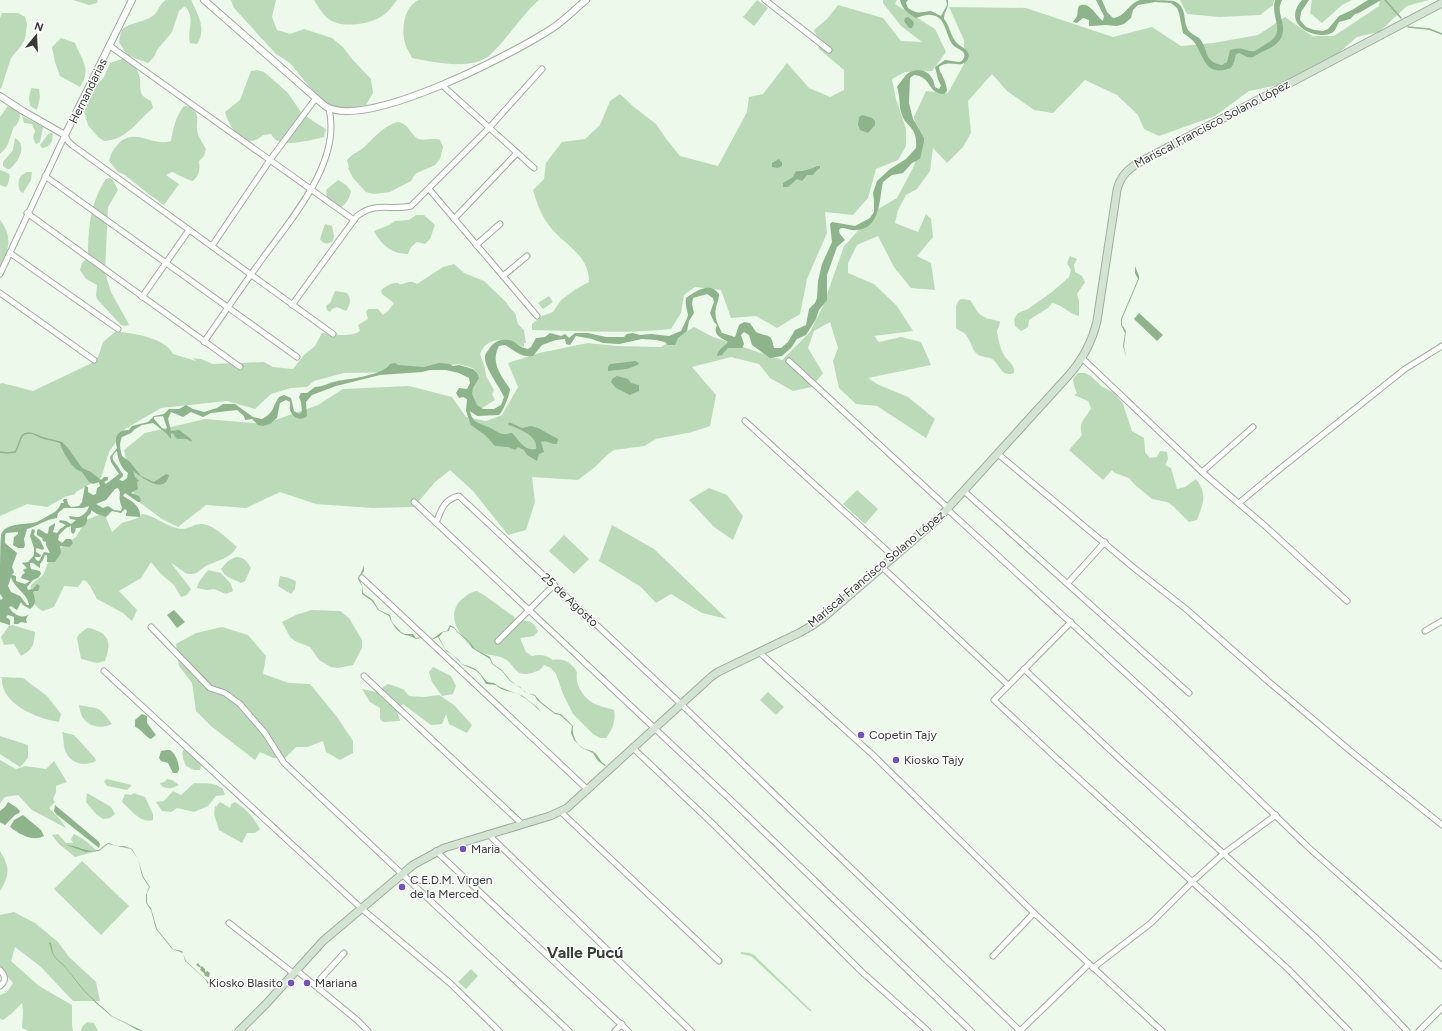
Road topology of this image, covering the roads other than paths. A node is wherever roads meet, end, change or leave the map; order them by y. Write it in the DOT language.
graph roads {
  1 [pos="132,0"];
  2 [pos="204,0"];
  3 [pos="586,0"];
  4 [pos="765,0"];
  5 [pos="1442,3"];
  6 [pos="110,46"];
  7 [pos="829,50"];
  8 [pos="542,69"];
  9 [pos="442,85"];
  10 [pos="0,96"];
  11 [pos="316,98"];
  12 [pos="329,109"];
  13 [pos="489,128"];
  14 [pos="66,135"];
  15 [pos="517,153"];
  16 [pos="270,160"];
  17 [pos="534,168"];
  18 [pos="45,176"];
  19 [pos="429,189"];
  20 [pos="311,190"];
  21 [pos="27,214"];
  22 [pos="454,218"];
  23 [pos="354,220"];
  24 [pos="500,224"];
  25 [pos="189,230"];
  26 [pos="476,245"];
  27 [pos="212,246"];
  28 [pos="10,253"];
  29 [pos="528,256"];
  30 [pos="165,264"];
  31 [pos="0,274"];
  32 [pos="251,274"];
  33 [pos="503,276"];
  34 [pos="0,293"];
  35 [pos="142,297"];
  36 [pos="292,305"];
  37 [pos="228,308"];
  38 [pos="537,316"];
  39 [pos="118,329"];
  40 [pos="333,334"];
  41 [pos="204,342"];
  42 [pos="1442,346"];
  43 [pos="297,357"];
  44 [pos="1082,358"];
  45 [pos="94,360"];
  46 [pos="789,361"];
  47 [pos="240,368"];
  48 [pos="746,421"];
  49 [pos="1253,427"];
  50 [pos="998,454"];
  51 [pos="1202,472"];
  52 [pos="964,491"];
  53 [pos="414,502"];
  54 [pos="1239,503"];
  55 [pos="948,508"];
  56 [pos="436,523"];
  57 [pos="1105,542"];
  58 [pos="894,557"];
  59 [pos="882,567"];
  60 [pos="362,578"];
  61 [pos="1068,583"];
  62 [pos="554,585"];
  63 [pos="1347,601"];
  64 [pos="529,610"];
  65 [pos="1442,621"];
  66 [pos="1071,622"];
  67 [pos="151,627"];
  68 [pos="1425,631"];
  69 [pos="498,641"];
  70 [pos="759,652"];
  71 [pos="1024,669"];
  72 [pos="104,671"];
  73 [pos="364,676"];
  74 [pos="1008,685"];
  75 [pos="1189,693"];
  76 [pos="681,704"];
  77 [pos="655,728"];
  78 [pos="633,748"];
  79 [pos="588,790"];
  80 [pos="561,812"];
  81 [pos="1276,815"];
  82 [pos="522,824"];
  83 [pos="1442,824"];
  84 [pos="488,834"];
  85 [pos="436,851"];
  86 [pos="1223,854"];
  87 [pos="402,873"];
  88 [pos="1192,881"];
  89 [pos="361,908"];
  90 [pos="1034,913"];
  91 [pos="229,923"];
  92 [pos="344,953"];
  93 [pos="993,956"];
  94 [pos="719,961"];
  95 [pos="1089,964"];
  96 [pos="1442,966"];
  97 [pos="1094,968"];
  98 [pos="0,970"];
  99 [pos="295,972"];
  100 [pos="315,985"];
  101 [pos="0,986"];
  102 [pos="1442,1008"];
  103 [pos="622,1024"];
  104 [pos="240,1031"];
  105 [pos="368,1031"];
  106 [pos="499,1031"];
  107 [pos="569,1031"];
  108 [pos="615,1031"];
  109 [pos="628,1031"];
  110 [pos="691,1031"];
  111 [pos="928,1031"];
  112 [pos="971,1031"];
  113 [pos="1020,1031"];
  114 [pos="1162,1031"];
  115 [pos="1349,1031"];
  116 [pos="1407,1031"];
  117 [pos="1419,1031"];
  1 -- 6 [label="street, Hernandarias"];
  2 -- 11 [label="street"];
  3 -- 9 [label="street"];
  4 -- 7 [label="street"];
  5 -- 44 [label="main road, Mariscal Francisco Solano López"];
  6 -- 14 [label="street, Hernandarias"];
  6 -- 16 [label="street"];
  8 -- 13 [label="street"];
  9 -- 12 [label="street"];
  9 -- 13 [label="street"];
  10 -- 14 [label="street, Hernandarias"];
  11 -- 12 [label="street"];
  11 -- 16 [label="street"];
  12 -- 20 [label="street"];
  13 -- 15 [label="street"];
  13 -- 19 [label="street"];
  14 -- 18 [label="street"];
  14 -- 25 [label="street"];
  15 -- 17 [label="street"];
  15 -- 22 [label="street"];
  16 -- 20 [label="street"];
  16 -- 27 [label="street"];
  18 -- 21 [label="street"];
  18 -- 30 [label="street"];
  19 -- 22 [label="street"];
  19 -- 23 [label="street"];
  20 -- 23 [label="street"];
  20 -- 32 [label="street"];
  21 -- 28 [label="street"];
  21 -- 35 [label="street"];
  22 -- 26 [label="street"];
  23 -- 36 [label="street"];
  24 -- 26 [label="street"];
  25 -- 27 [label="street"];
  25 -- 30 [label="street"];
  26 -- 33 [label="street"];
  27 -- 32 [label="street"];
  28 -- 31 [label="street"];
  28 -- 39 [label="street"];
  29 -- 33 [label="street"];
  30 -- 35 [label="street"];
  30 -- 37 [label="street"];
  32 -- 36 [label="street"];
  32 -- 37 [label="street"];
  33 -- 38 [label="street"];
  34 -- 45 [label="street"];
  35 -- 41 [label="street"];
  36 -- 40 [label="street"];
  37 -- 41 [label="street"];
  37 -- 43 [label="street"];
  41 -- 47 [label="street"];
  42 -- 54 [label="street"];
  44 -- 50 [label="main road, Mariscal Francisco Solano López"];
  44 -- 51 [label="street"];
  46 -- 55 [label="street"];
  48 -- 58 [label="street"];
  49 -- 51 [label="street"];
  50 -- 52 [label="main road, Mariscal Francisco Solano López"];
  50 -- 57 [label="street"];
  51 -- 54 [label="street"];
  52 -- 55 [label="main road, Mariscal Francisco Solano López"];
  52 -- 61 [label="street"];
  53 -- 56 [label="street"];
  54 -- 63 [label="street"];
  55 -- 58 [label="main road, Mariscal Francisco Solano López"];
  55 -- 66 [label="street"];
  56 -- 62 [label="street, 25 de Agosto"];
  56 -- 64 [label="street"];
  57 -- 61 [label="street"];
  57 -- 83 [label="street"];
  58 -- 59 [label="main road, Mariscal Francisco Solano López"];
  59 -- 70 [label="main road, Mariscal Francisco Solano López"];
  59 -- 74 [label="street"];
  60 -- 79 [label="street"];
  61 -- 75 [label="street"];
  62 -- 64 [label="street"];
  62 -- 76 [label="street, 25 de Agosto"];
  64 -- 69 [label="street"];
  64 -- 77 [label="street"];
  65 -- 68 [label="street"];
  66 -- 71 [label="street"];
  66 -- 81 [label="street"];
  67 -- 87 [label="street"];
  70 -- 76 [label="main road, Mariscal Francisco Solano López"];
  70 -- 90 [label="street"];
  71 -- 74 [label="street"];
  71 -- 86 [label="street"];
  72 -- 89 [label="street"];
  73 -- 82 [label="street"];
  74 -- 88 [label="street"];
  76 -- 77 [label="main road, Mariscal Francisco Solano López"];
  76 -- 113 [label="street, 25 de Agosto"];
  77 -- 78 [label="main road, Mariscal Francisco Solano López"];
  77 -- 112 [label="street"];
  78 -- 79 [label="main road, Mariscal Francisco Solano López"];
  78 -- 111 [label="street"];
  79 -- 80 [label="main road, Mariscal Francisco Solano López"];
  80 -- 82 [label="main road, Mariscal Francisco Solano López"];
  80 -- 94 [label="street"];
  81 -- 86 [label="street"];
  81 -- 96 [label="street"];
  82 -- 84 [label="main road, Mariscal Francisco Solano López"];
  84 -- 85 [label="main road, Mariscal Francisco Solano López"];
  84 -- 110 [label="street"];
  85 -- 87 [label="main road, Mariscal Francisco Solano López"];
  85 -- 103 [label="street"];
  86 -- 88 [label="street"];
  86 -- 116 [label="street"];
  87 -- 89 [label="main road, Mariscal Francisco Solano López"];
  87 -- 107 [label="street"];
  88 -- 97 [label="street"];
  88 -- 115 [label="street"];
  89 -- 99 [label="main road, Mariscal Francisco Solano López"];
  89 -- 106 [label="street"];
  90 -- 93 [label="street"];
  90 -- 95 [label="street"];
  91 -- 99 [label="street"];
  92 -- 100 [label="street"];
  95 -- 97 [label="street"];
  95 -- 113 [label="street"];
  97 -- 114 [label="street"];
  98 -- 101 [label="street"];
  99 -- 100 [label="street"];
  99 -- 104 [label="main road, Mariscal Francisco Solano López"];
  100 -- 105 [label="street"];
  102 -- 117 [label="street"];
  103 -- 108 [label="street"];
  103 -- 109 [label="street"];
}
